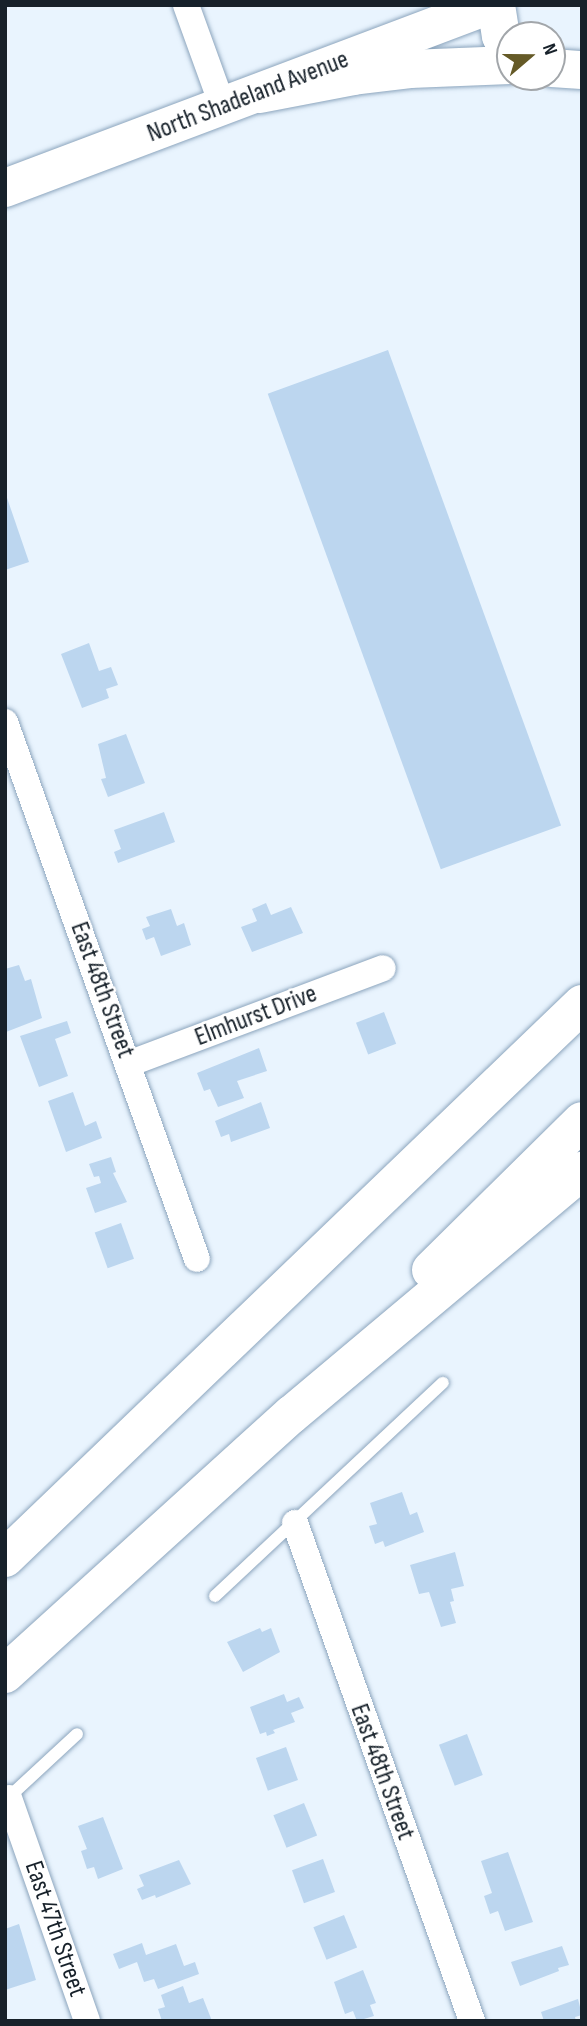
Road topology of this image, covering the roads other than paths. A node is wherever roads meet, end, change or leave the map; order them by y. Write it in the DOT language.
graph roads {
  1 [pos="186,5"];
  2 [pos="490,5"];
  3 [pos="496,66"];
  4 [pos="259,94"];
  5 [pos="223,107"];
  6 [pos="5,188"];
  7 [pos="5,722"];
  8 [pos="383,968"];
  9 [pos="582,1004"];
  10 [pos="128,1064"];
  11 [pos="582,1121"];
  12 [pos="582,1171"];
  13 [pos="197,1259"];
  14 [pos="443,1383"];
  15 [pos="291,1415"];
  16 [pos="295,1523"];
  17 [pos="5,1558"];
  18 [pos="215,1596"];
  19 [pos="5,1674"];
  20 [pos="77,1734"];
  21 [pos="7,1800"];
  22 [pos="87,2021"];
  23 [pos="472,2021"];
  1 -- 5 [label="street"];
  2 -- 4 [label="main road, North Shadeland Avenue"];
  3 -- 4 [label="main road"];
  4 -- 5 [label="main road, North Shadeland Avenue"];
  5 -- 6 [label="main road, North Shadeland Avenue"];
  7 -- 10 [label="street, East 48th Street"];
  8 -- 10 [label="street, Elmhurst Drive"];
  9 -- 17 [label="main road"];
  10 -- 13 [label="street, East 48th Street"];
  11 -- 15 [label="main road"];
  12 -- 15 [label="main road"];
  14 -- 16 [label="lane"];
  15 -- 19 [label="main road"];
  16 -- 18 [label="lane"];
  16 -- 23 [label="street, East 48th Street"];
  20 -- 21 [label="lane"];
  21 -- 22 [label="street, East 47th Street"];
}
